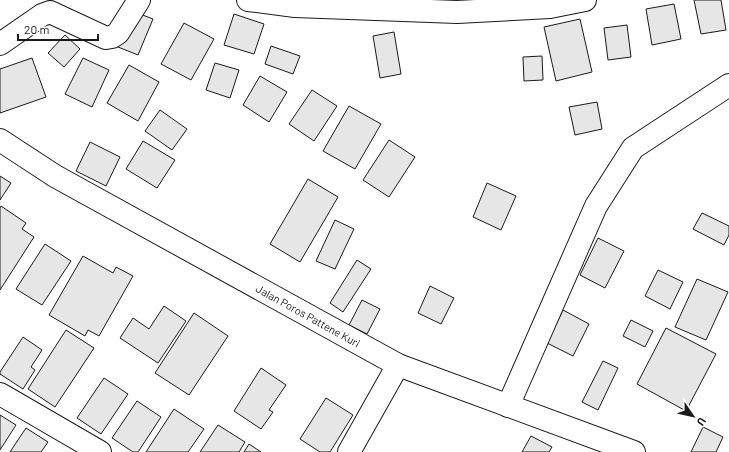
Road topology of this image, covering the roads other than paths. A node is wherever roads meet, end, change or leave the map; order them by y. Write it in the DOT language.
graph roads {
  1 [pos="139,0"];
  2 [pos="248,0"];
  3 [pos="582,0"];
  4 [pos="0,44"];
  5 [pos="729,84"];
  6 [pos="0,140"];
  7 [pos="398,366"];
  8 [pos="0,394"];
  9 [pos="508,406"];
  10 [pos="100,452"];
  11 [pos="349,452"];
  12 [pos="634,452"];
  1 -- 4 [label="street"];
  2 -- 3 [label="street"];
  5 -- 9 [label="street"];
  6 -- 7 [label="street, Jalan Poros Pattene Kuri"];
  7 -- 9 [label="street, Jalan Poros Pattene Kuri"];
  7 -- 11 [label="street"];
  8 -- 10 [label="street"];
  9 -- 12 [label="street, Jalan Poros Pattene Kuri"];
}
